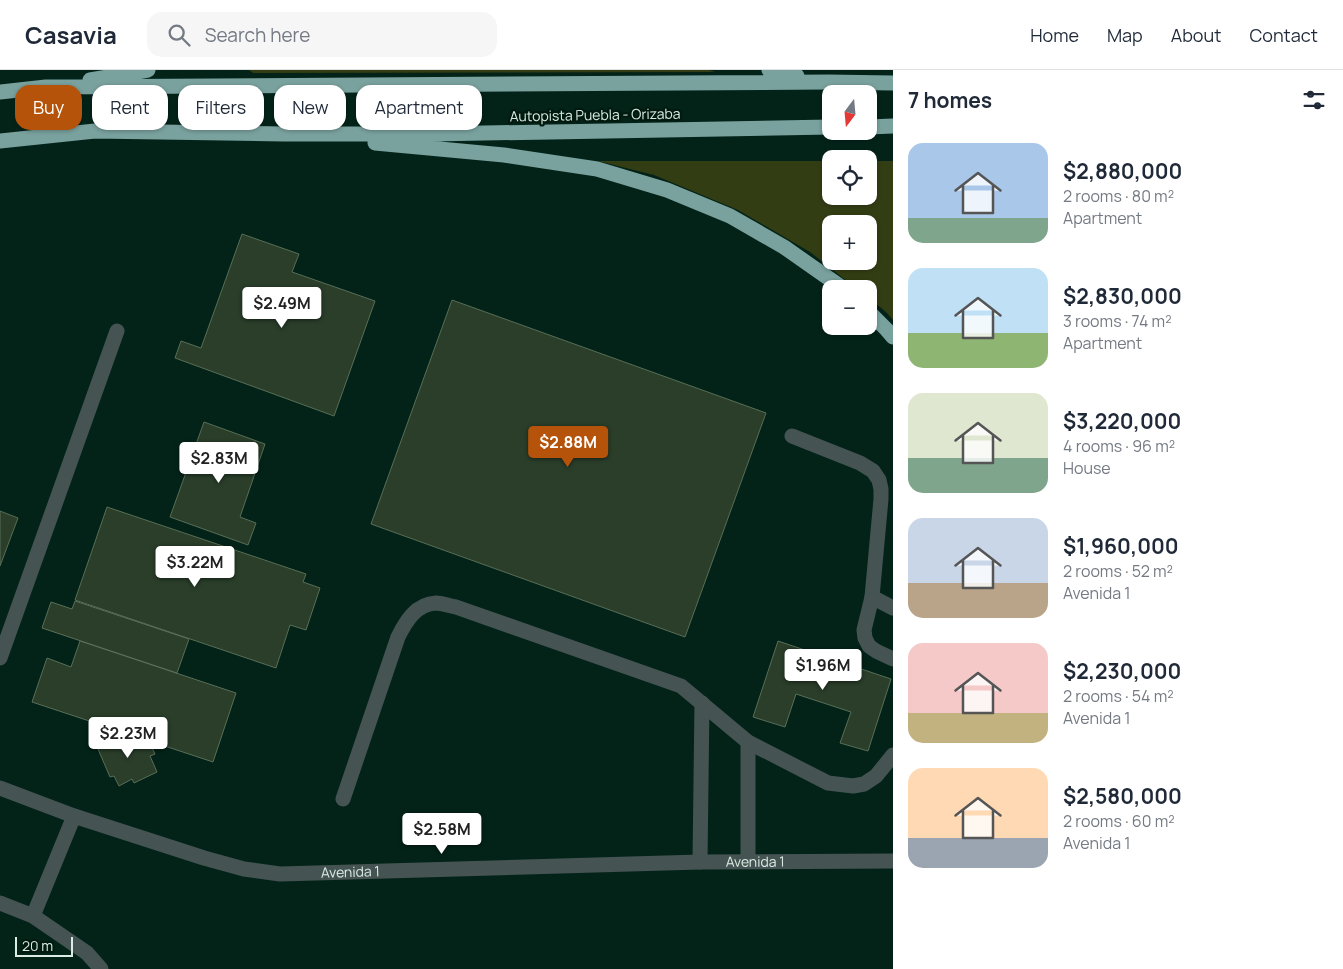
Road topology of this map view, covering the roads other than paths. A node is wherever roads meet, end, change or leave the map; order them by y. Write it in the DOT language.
graph roads {
  1 [pos="148,70"];
  2 [pos="769,70"];
  3 [pos="828,82"];
  4 [pos="893,83"];
  5 [pos="58,85"];
  6 [pos="82,87"];
  7 [pos="15,90"];
  8 [pos="0,92"];
  9 [pos="893,126"];
  10 [pos="822,127"];
  11 [pos="878,127"];
  12 [pos="284,134"];
  13 [pos="0,141"];
  14 [pos="831,280"];
  15 [pos="877,320"];
  16 [pos="117,331"];
  17 [pos="893,337"];
  18 [pos="792,436"];
  19 [pos="872,597"];
  20 [pos="893,608"];
  21 [pos="0,658"];
  22 [pos="893,659"];
  23 [pos="702,703"];
  24 [pos="748,742"];
  25 [pos="893,755"];
  26 [pos="0,788"];
  27 [pos="343,799"];
  28 [pos="74,816"];
  29 [pos="748,861"];
  30 [pos="893,861"];
  31 [pos="700,862"];
  32 [pos="0,903"];
  33 [pos="33,916"];
  34 [pos="101,969"];
  1 -- 5 [label="highway"];
  2 -- 3 [label="highway"];
  3 -- 4 [label="highway"];
  3 -- 6 [label="highway"];
  7 -- 8 [label="highway"];
  9 -- 11 [label="highway"];
  10 -- 12 [label="highway, Autopista Puebla - Orizaba"];
  12 -- 13 [label="highway, Autopista Puebla - Orizaba"];
  12 -- 14 [label="highway"];
  15 -- 17 [label="highway"];
  16 -- 21 [label="street"];
  18 -- 19 [label="street"];
  19 -- 20 [label="street"];
  19 -- 22 [label="street"];
  23 -- 24 [label="street"];
  23 -- 27 [label="street"];
  23 -- 31 [label="street"];
  24 -- 25 [label="street"];
  24 -- 29 [label="street"];
  26 -- 28 [label="street, Avenida 1"];
  28 -- 31 [label="street, Avenida 1"];
  28 -- 33 [label="street"];
  29 -- 30 [label="street, Avenida 1"];
  29 -- 31 [label="street, Avenida 1"];
  32 -- 33 [label="street"];
  33 -- 34 [label="street"];
}
